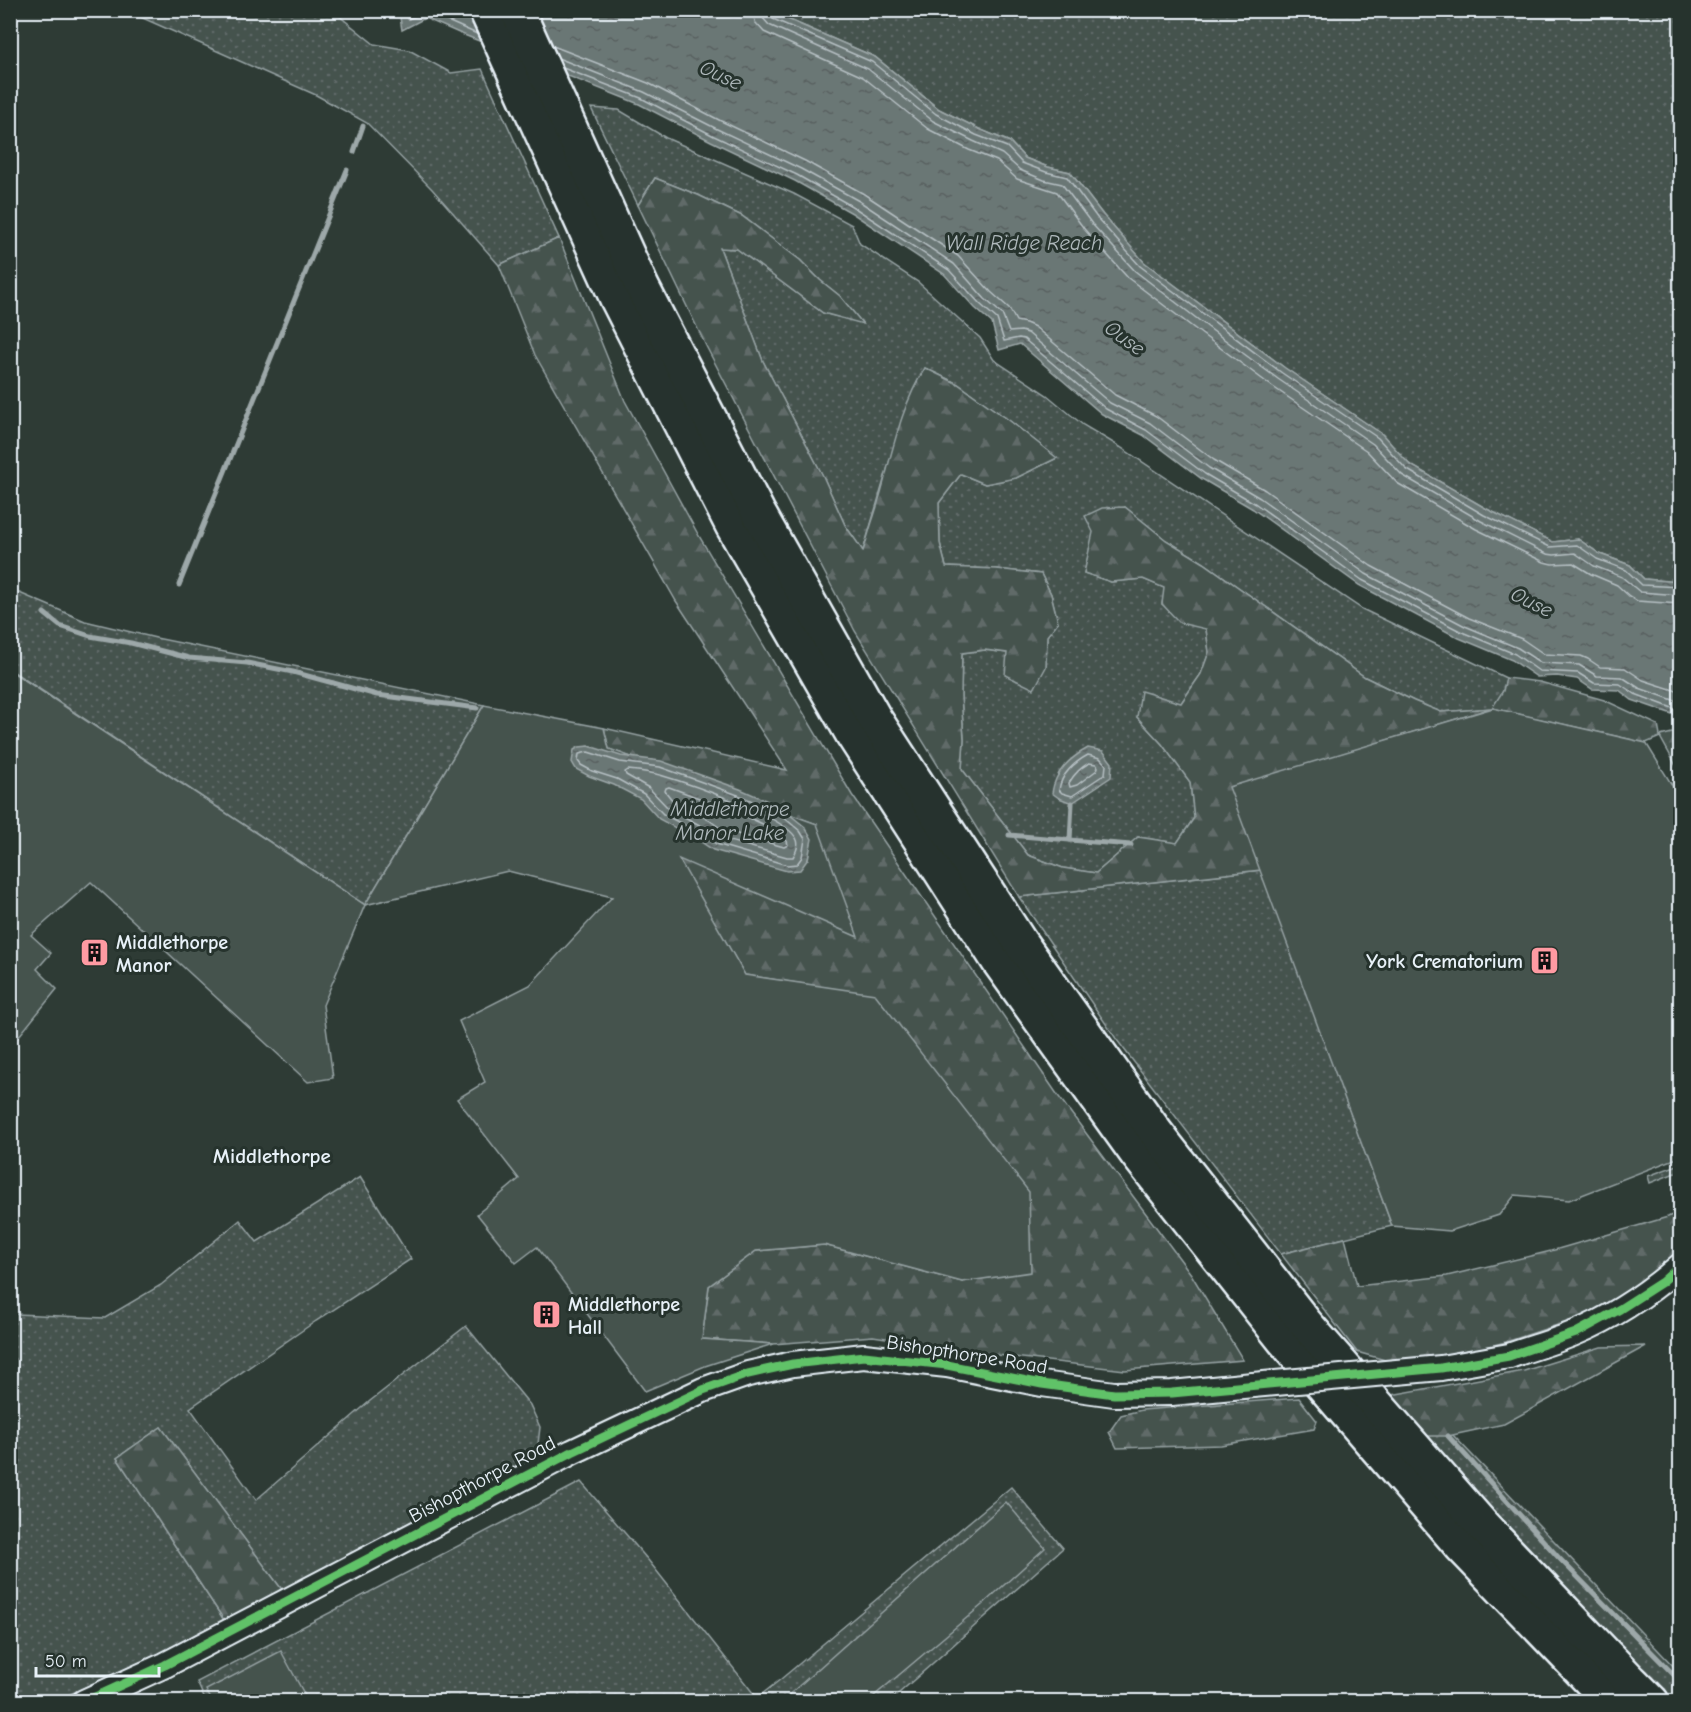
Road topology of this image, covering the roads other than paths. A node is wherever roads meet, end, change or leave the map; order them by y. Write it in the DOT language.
graph roads {
  1 [pos="486,10"];
  2 [pos="517,10"];
  3 [pos="630,293"];
  4 [pos="1680,1266"];
  5 [pos="84,1701"];
  6 [pos="1611,1701"];
  7 [pos="1652,1701"];
  1 -- 3 [label="highway"];
  2 -- 3 [label="highway"];
  3 -- 6 [label="highway"];
  3 -- 7 [label="highway"];
  4 -- 5 [label="street, Bishopthorpe Road, bridge"];
}
